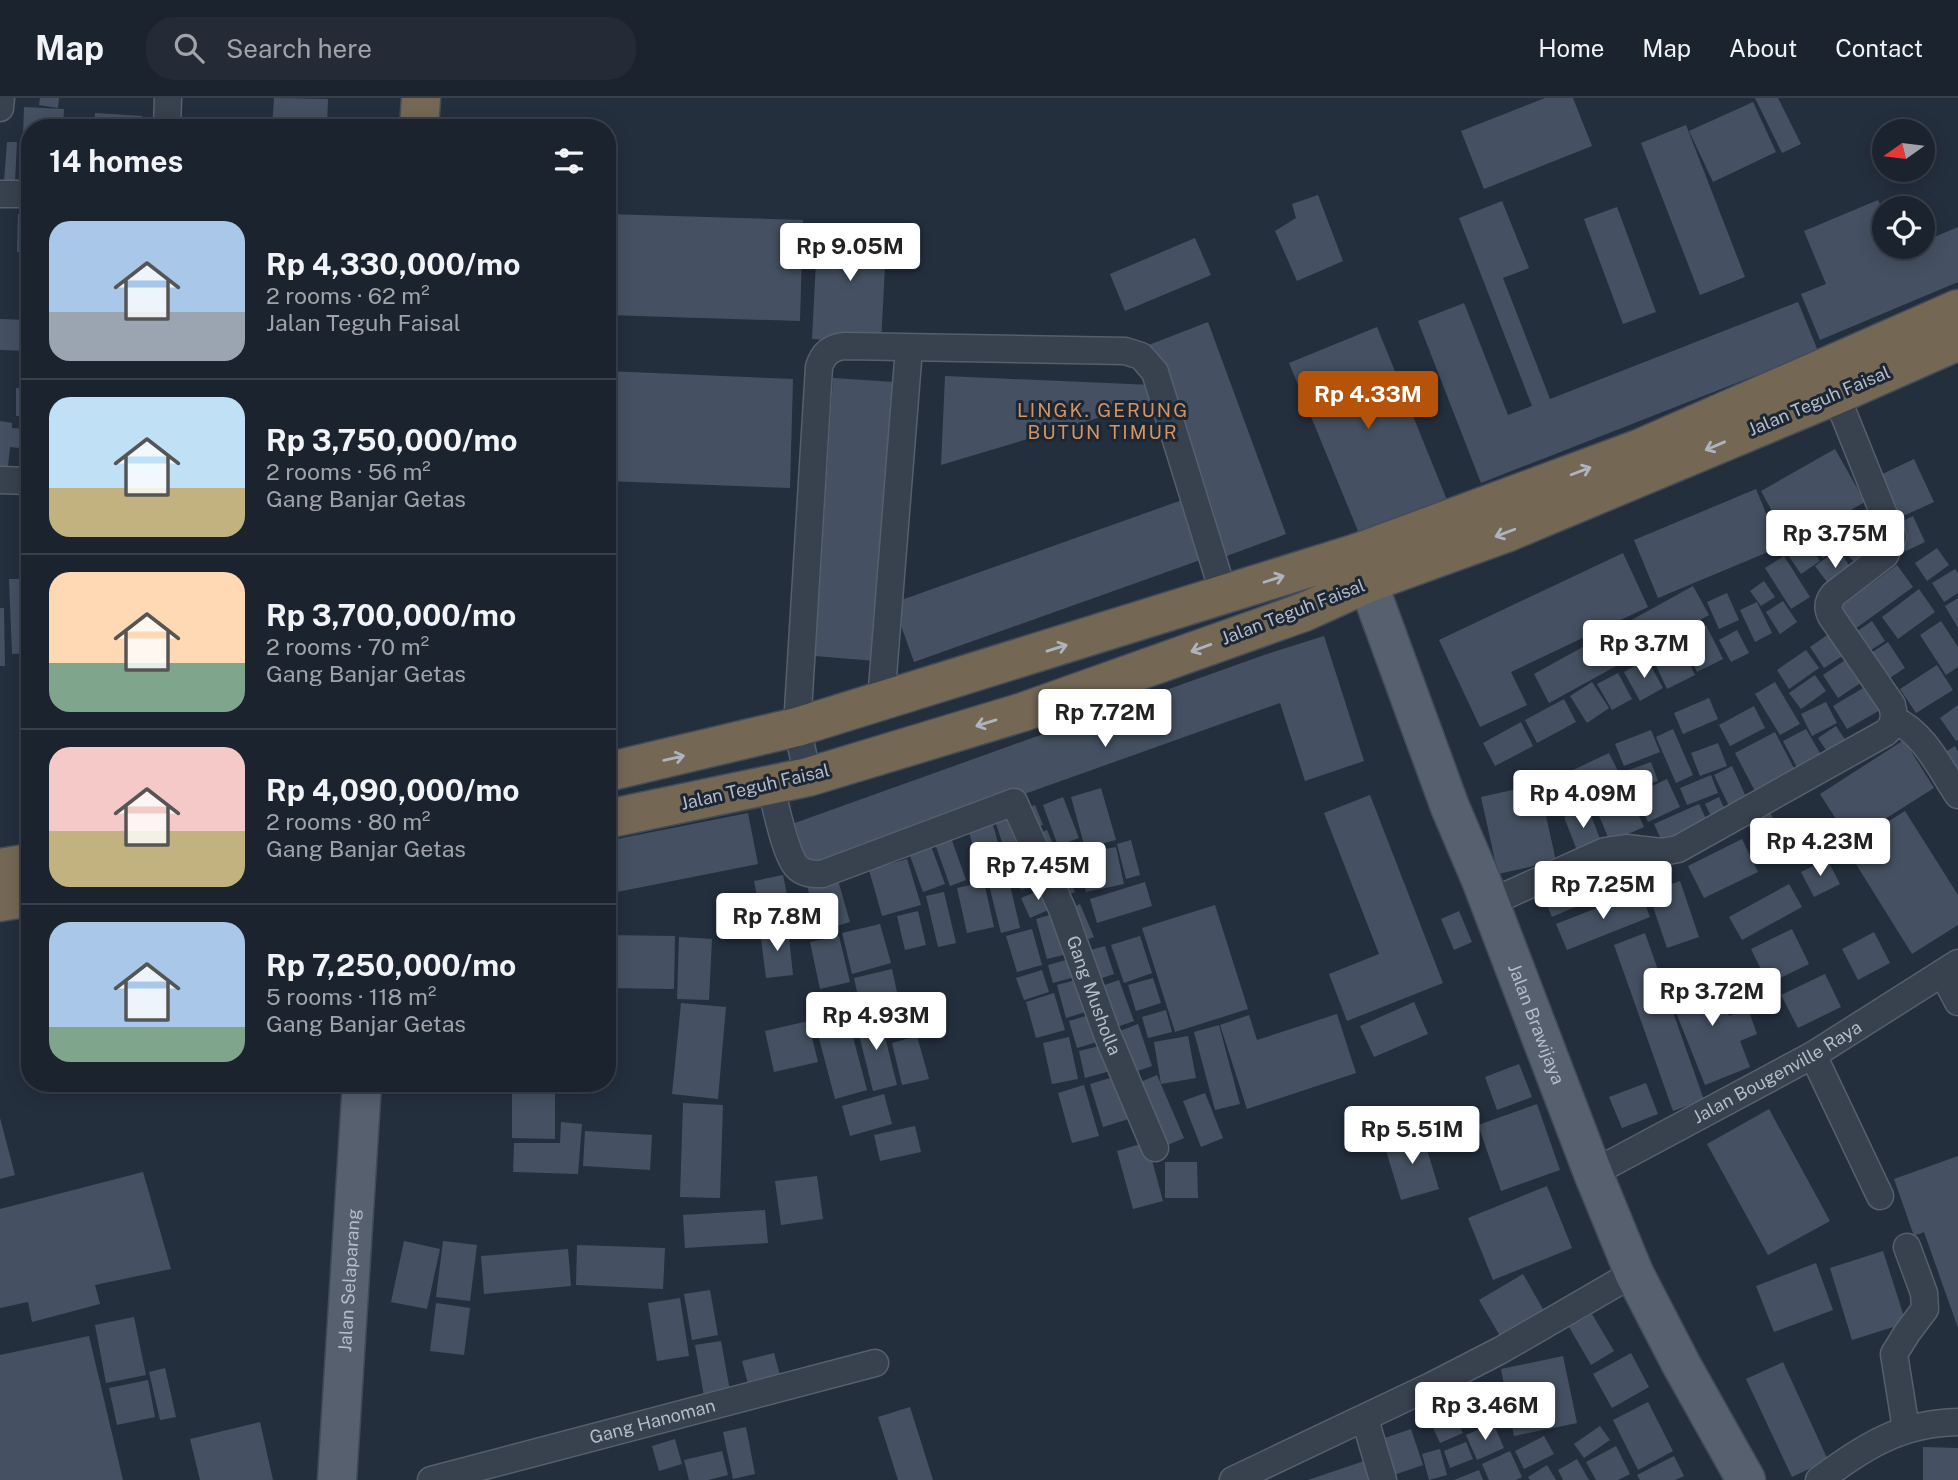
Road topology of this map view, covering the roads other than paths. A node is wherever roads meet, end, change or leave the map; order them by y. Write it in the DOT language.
graph roads {
  1 [pos="1,98"];
  2 [pos="169,98"];
  3 [pos="421,98"];
  4 [pos="0,107"];
  5 [pos="168,119"];
  6 [pos="420,119"];
  7 [pos="0,194"];
  8 [pos="21,194"];
  9 [pos="1958,309"];
  10 [pos="1958,341"];
  11 [pos="908,348"];
  12 [pos="1836,395"];
  13 [pos="0,480"];
  14 [pos="21,481"];
  15 [pos="1362,568"];
  16 [pos="1224,595"];
  17 [pos="1012,662"];
  18 [pos="881,701"];
  19 [pos="1023,712"];
  20 [pos="1894,716"];
  21 [pos="797,727"];
  22 [pos="616,770"];
  23 [pos="808,777"];
  24 [pos="770,785"];
  25 [pos="1958,795"];
  26 [pos="616,817"];
  27 [pos="21,864"];
  28 [pos="0,868"];
  29 [pos="21,898"];
  30 [pos="0,902"];
  31 [pos="1489,903"];
  32 [pos="1950,968"];
  33 [pos="1958,1002"];
  34 [pos="1813,1055"];
  35 [pos="361,1092"];
  36 [pos="1155,1148"];
  37 [pos="1593,1173"];
  38 [pos="1880,1196"];
  39 [pos="1907,1247"];
  40 [pos="1634,1273"];
  41 [pos="875,1363"];
  42 [pos="1365,1419"];
  43 [pos="1958,1422"];
  44 [pos="1906,1429"];
  45 [pos="337,1480"];
  46 [pos="431,1480"];
  47 [pos="1233,1480"];
  48 [pos="1383,1480"];
  49 [pos="1746,1480"];
  50 [pos="1819,1480"];
  1 -- 4 [label="street"];
  2 -- 5 [label="street"];
  3 -- 6 [label="highway"];
  7 -- 8 [label="street"];
  15 -- 9 [label="highway, Jalan Teguh Faisal, one-way"];
  10 -- 12 [label="highway, Jalan Teguh Faisal"];
  11 -- 16 [label="street"];
  11 -- 18 [label="street"];
  11 -- 21 [label="street"];
  12 -- 15 [label="highway, Jalan Teguh Faisal, one-way"];
  12 -- 20 [label="street"];
  13 -- 14 [label="street"];
  16 -- 15 [label="highway, Jalan Teguh Faisal, one-way"];
  15 -- 19 [label="highway, Jalan Teguh Faisal, one-way"];
  15 -- 31 [label="main road, Jalan Brawijaya"];
  17 -- 16 [label="highway, Jalan Teguh Faisal, one-way"];
  17 -- 18 [label="highway, Jalan Teguh Faisal"];
  17 -- 19 [label="highway"];
  18 -- 21 [label="highway, Jalan Teguh Faisal"];
  19 -- 23 [label="highway, Jalan Teguh Faisal, one-way"];
  20 -- 25 [label="street"];
  20 -- 31 [label="street"];
  22 -- 21 [label="highway, Jalan Teguh Faisal, one-way"];
  21 -- 23 [label="street"];
  23 -- 24 [label="highway, Jalan Teguh Faisal"];
  24 -- 26 [label="highway, Jalan Teguh Faisal"];
  24 -- 36 [label="street, Gang Musholla"];
  27 -- 28 [label="highway"];
  29 -- 30 [label="highway"];
  31 -- 37 [label="main road, Jalan Brawijaya"];
  32 -- 33 [label="street"];
  32 -- 34 [label="street, Jalan Bougenville Raya"];
  34 -- 37 [label="street, Jalan Bougenville Raya"];
  34 -- 38 [label="street"];
  35 -- 45 [label="main road, Jalan Selaparang"];
  37 -- 40 [label="main road, Jalan Brawijaya"];
  39 -- 44 [label="street"];
  40 -- 42 [label="street"];
  40 -- 49 [label="main road, Jalan Brawijaya"];
  41 -- 46 [label="street, Gang Hanoman"];
  42 -- 47 [label="street"];
  42 -- 48 [label="street"];
  43 -- 44 [label="street"];
  44 -- 50 [label="street"];
}
